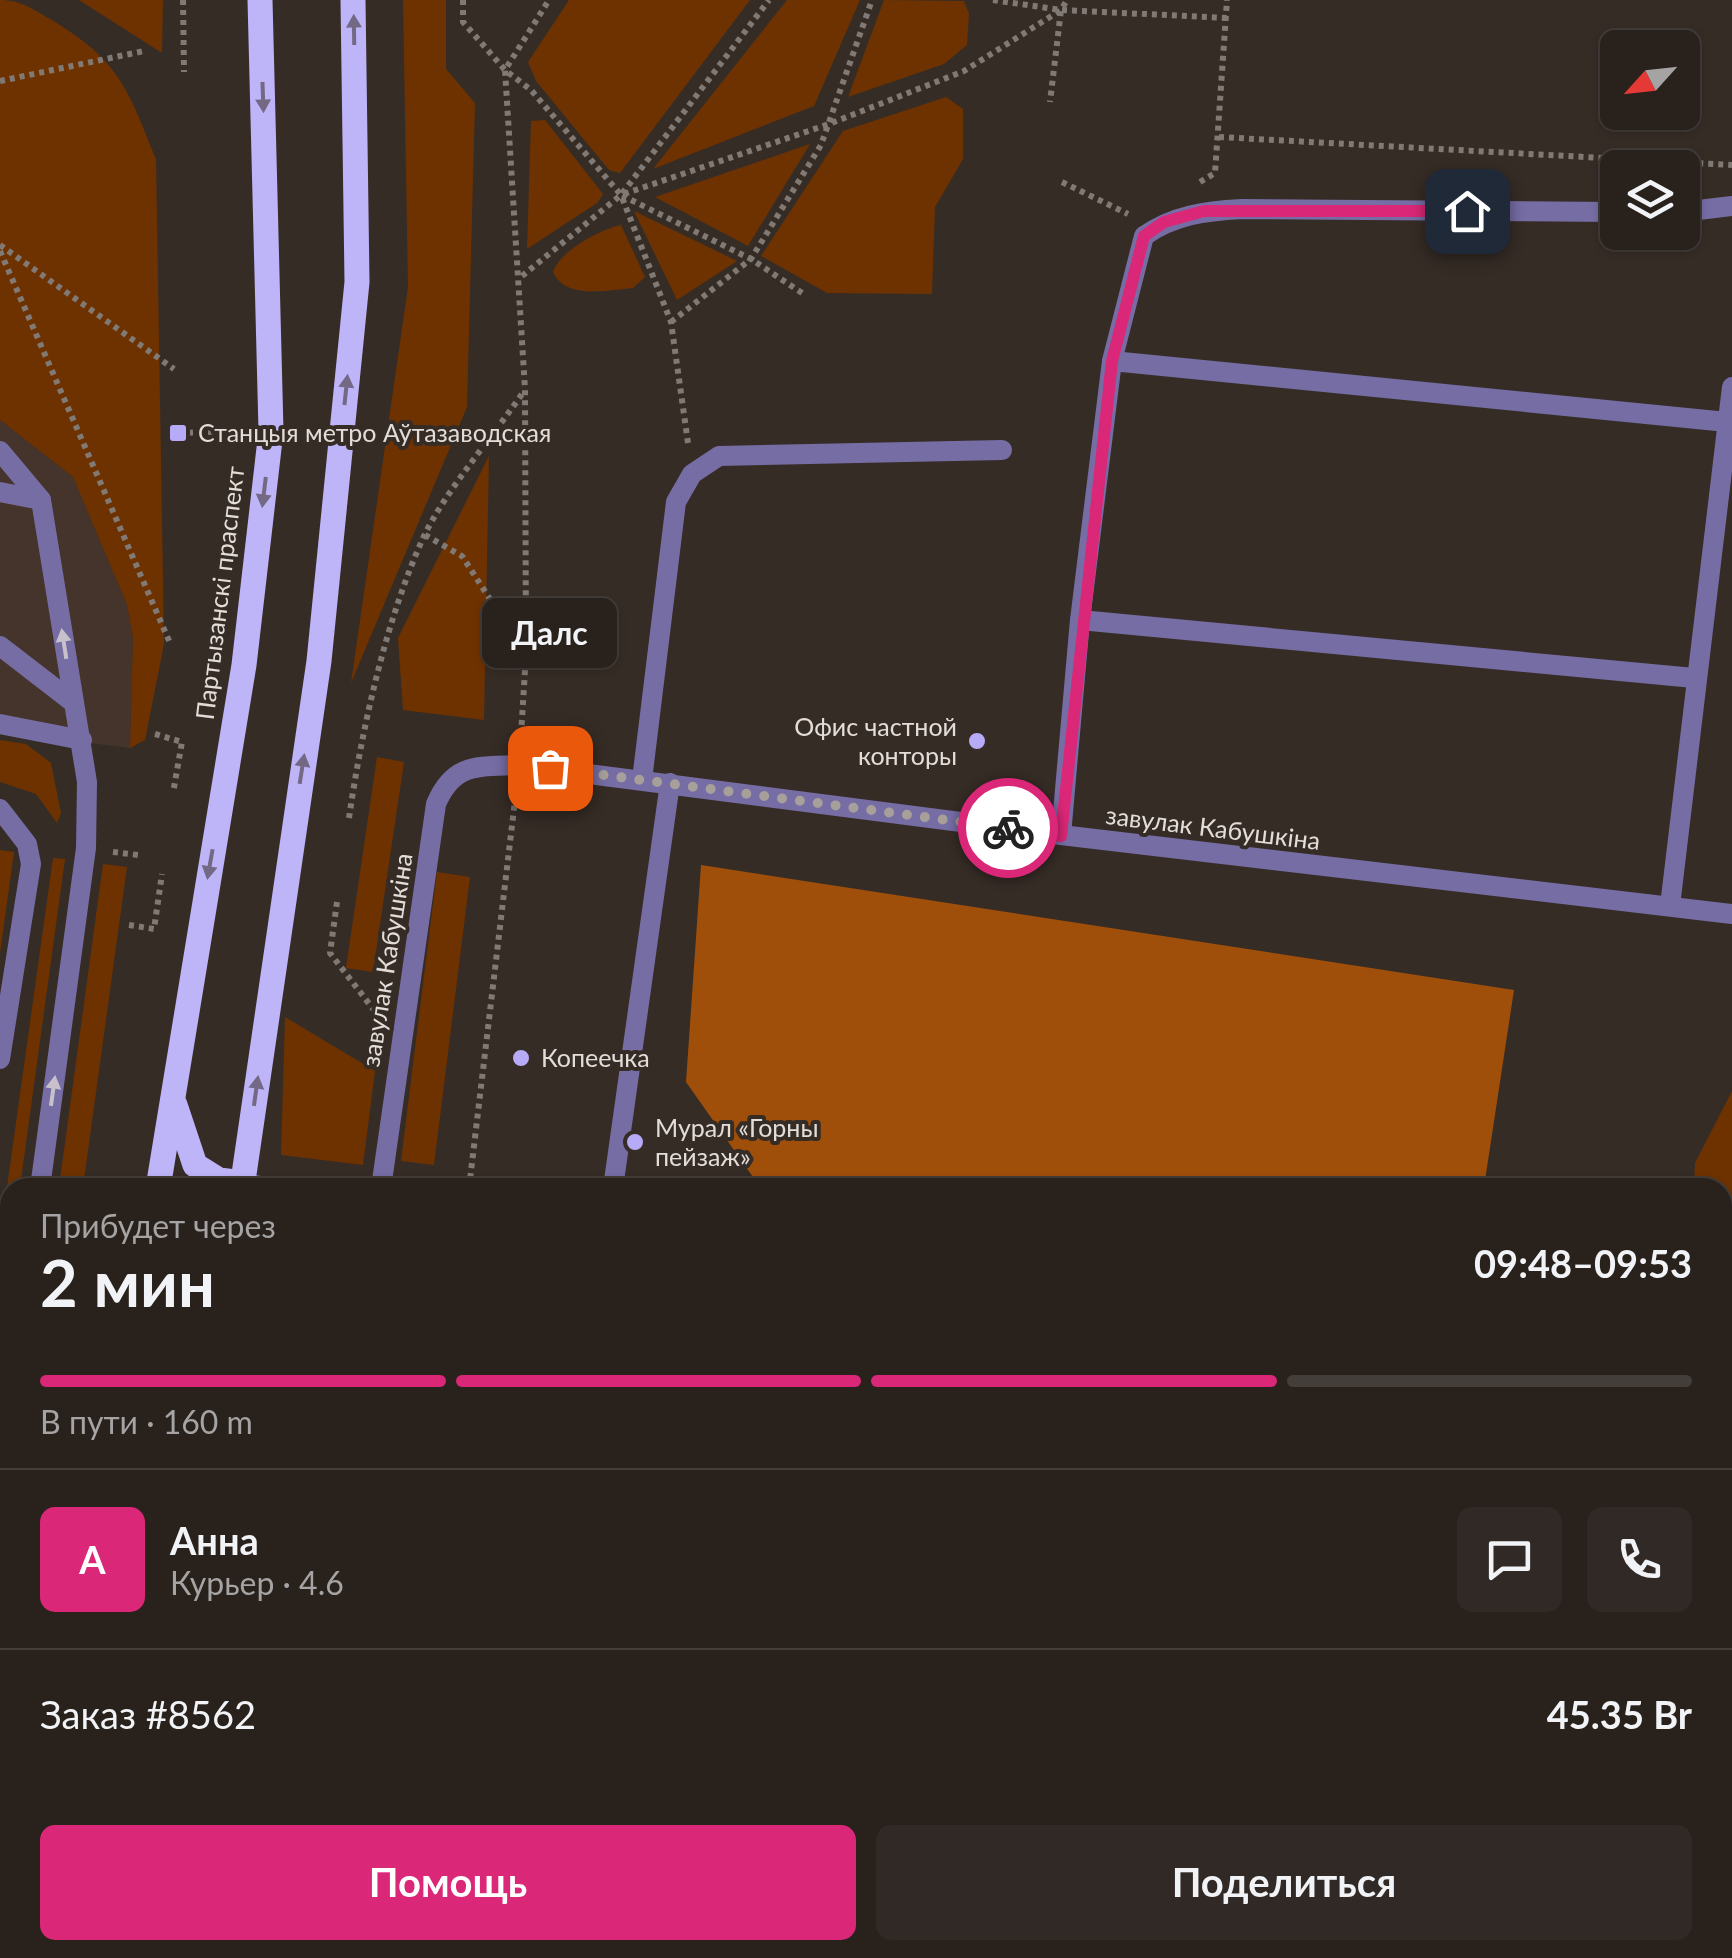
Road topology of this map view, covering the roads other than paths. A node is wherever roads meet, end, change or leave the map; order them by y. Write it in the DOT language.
graph roads {
  1 [pos="260,0"];
  2 [pos="353,0"];
  3 [pos="1732,206"];
  4 [pos="1700,210"];
  5 [pos="1600,212"];
  6 [pos="1112,361"];
  7 [pos="1732,386"];
  8 [pos="1728,422"];
  9 [pos="0,450"];
  10 [pos="1002,450"];
  11 [pos="0,492"];
  12 [pos="41,500"];
  13 [pos="1080,620"];
  14 [pos="0,646"];
  15 [pos="1694,678"];
  16 [pos="74,703"];
  17 [pos="0,724"];
  18 [pos="82,740"];
  19 [pos="642,780"];
  20 [pos="670,783"];
  21 [pos="0,809"];
  22 [pos="1061,836"];
  23 [pos="1670,906"];
  24 [pos="1732,914"];
  25 [pos="0,1060"];
  26 [pos="172,1090"];
  27 [pos="41,1178"];
  28 [pos="159,1178"];
  29 [pos="216,1178"];
  30 [pos="243,1178"];
  31 [pos="382,1178"];
  32 [pos="614,1178"];
  1 -- 26 [label="main road, Партызанскі праспект, one-way"];
  30 -- 2 [label="main road, one-way"];
  3 -- 4 [label="street"];
  5 -- 6 [label="street"];
  6 -- 8 [label="street"];
  6 -- 13 [label="street"];
  7 -- 8 [label="street"];
  8 -- 15 [label="street"];
  9 -- 12 [label="street"];
  10 -- 19 [label="street"];
  11 -- 12 [label="street"];
  16 -- 12 [label="street, one-way"];
  13 -- 15 [label="street"];
  13 -- 22 [label="street"];
  14 -- 16 [label="street"];
  15 -- 23 [label="street"];
  16 -- 18 [label="street"];
  17 -- 18 [label="street"];
  27 -- 18 [label="street, one-way"];
  19 -- 20 [label="street, завулак Кабушкіна"];
  19 -- 31 [label="street, завулак Кабушкіна"];
  20 -- 22 [label="street, завулак Кабушкіна"];
  20 -- 32 [label="street"];
  21 -- 25 [label="street"];
  22 -- 23 [label="street, завулак Кабушкіна"];
  23 -- 24 [label="street, завулак Кабушкіна"];
  26 -- 28 [label="main road, Партызанскі праспект"];
  26 -- 29 [label="main road"];
}
